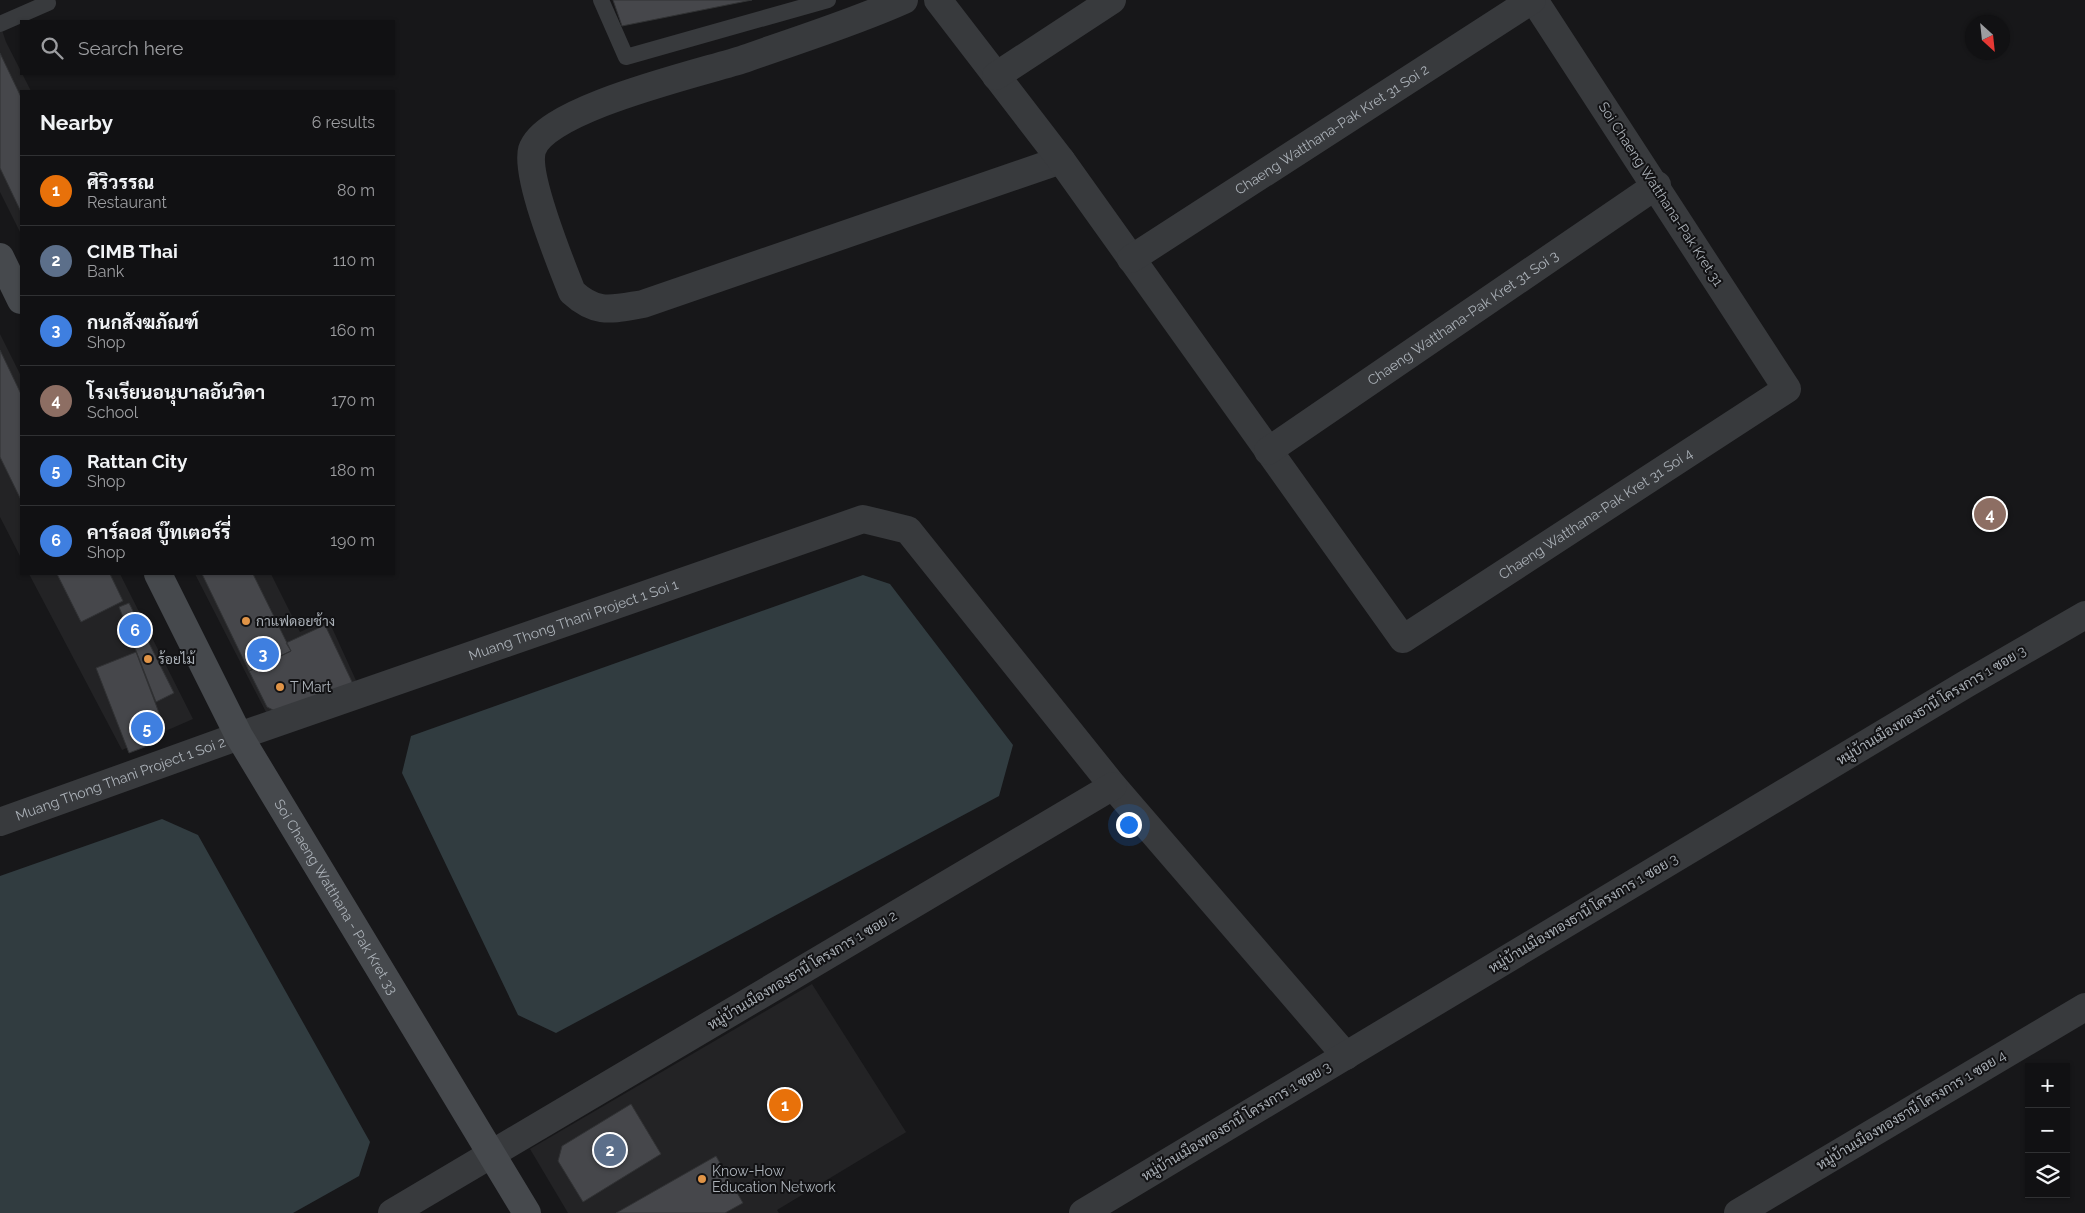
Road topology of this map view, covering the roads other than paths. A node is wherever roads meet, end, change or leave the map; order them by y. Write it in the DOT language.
graph roads {
  1 [pos="601,0"];
  2 [pos="828,0"];
  3 [pos="904,0"];
  4 [pos="938,0"];
  5 [pos="1112,0"];
  6 [pos="1533,0"];
  7 [pos="48,3"];
  8 [pos="0,24"];
  9 [pos="996,76"];
  10 [pos="1061,160"];
  11 [pos="1657,185"];
  12 [pos="0,257"];
  13 [pos="1131,259"];
  14 [pos="20,298"];
  15 [pos="1787,389"];
  16 [pos="1268,451"];
  17 [pos="158,575"];
  18 [pos="2085,616"];
  19 [pos="239,736"];
  20 [pos="1113,786"];
  21 [pos="0,822"];
  22 [pos="2085,1007"];
  23 [pos="1346,1056"];
  24 [pos="492,1154"];
  25 [pos="392,1213"];
  26 [pos="528,1213"];
  27 [pos="1083,1213"];
  28 [pos="1738,1213"];
  1 -- 2 [label="lane"];
  3 -- 10 [label="street"];
  4 -- 9 [label="street"];
  5 -- 9 [label="street"];
  6 -- 11 [label="street, Soi Chaeng Watthana-Pak Kret 31"];
  6 -- 13 [label="street, Chaeng Watthana-Pak Kret 31 Soi 2"];
  7 -- 8 [label="lane"];
  9 -- 10 [label="street"];
  10 -- 13 [label="street"];
  11 -- 15 [label="street, Soi Chaeng Watthana-Pak Kret 31"];
  11 -- 16 [label="street, Chaeng Watthana-Pak Kret 31 Soi 3"];
  12 -- 14 [label="street"];
  13 -- 16 [label="street"];
  15 -- 16 [label="street, Chaeng Watthana-Pak Kret 31 Soi 4"];
  17 -- 19 [label="street, Soi Chaeng Watthana - Pak Kret 33"];
  18 -- 23 [label="street, หมู่บ้านเมืองทองธานี โครงการ 1 ซอย 3"];
  19 -- 20 [label="street, Muang Thong Thani Project 1 Soi 1"];
  19 -- 21 [label="street, Muang Thong Thani Project 1 Soi 2"];
  19 -- 24 [label="street, Soi Chaeng Watthana - Pak Kret 33"];
  20 -- 23 [label="street"];
  20 -- 24 [label="street, หมู่บ้านเมืองทองธานี โครงการ 1 ซอย 2"];
  22 -- 28 [label="street, หมู่บ้านเมืองทองธานี โครงการ 1 ซอย 4"];
  23 -- 27 [label="street, หมู่บ้านเมืองทองธานี โครงการ 1 ซอย 3"];
  24 -- 25 [label="street, หมู่บ้านเมืองทองธานี โครงการ 1 ซอย 2"];
  24 -- 26 [label="street, Soi Chaeng Watthana - Pak Kret 33"];
}
